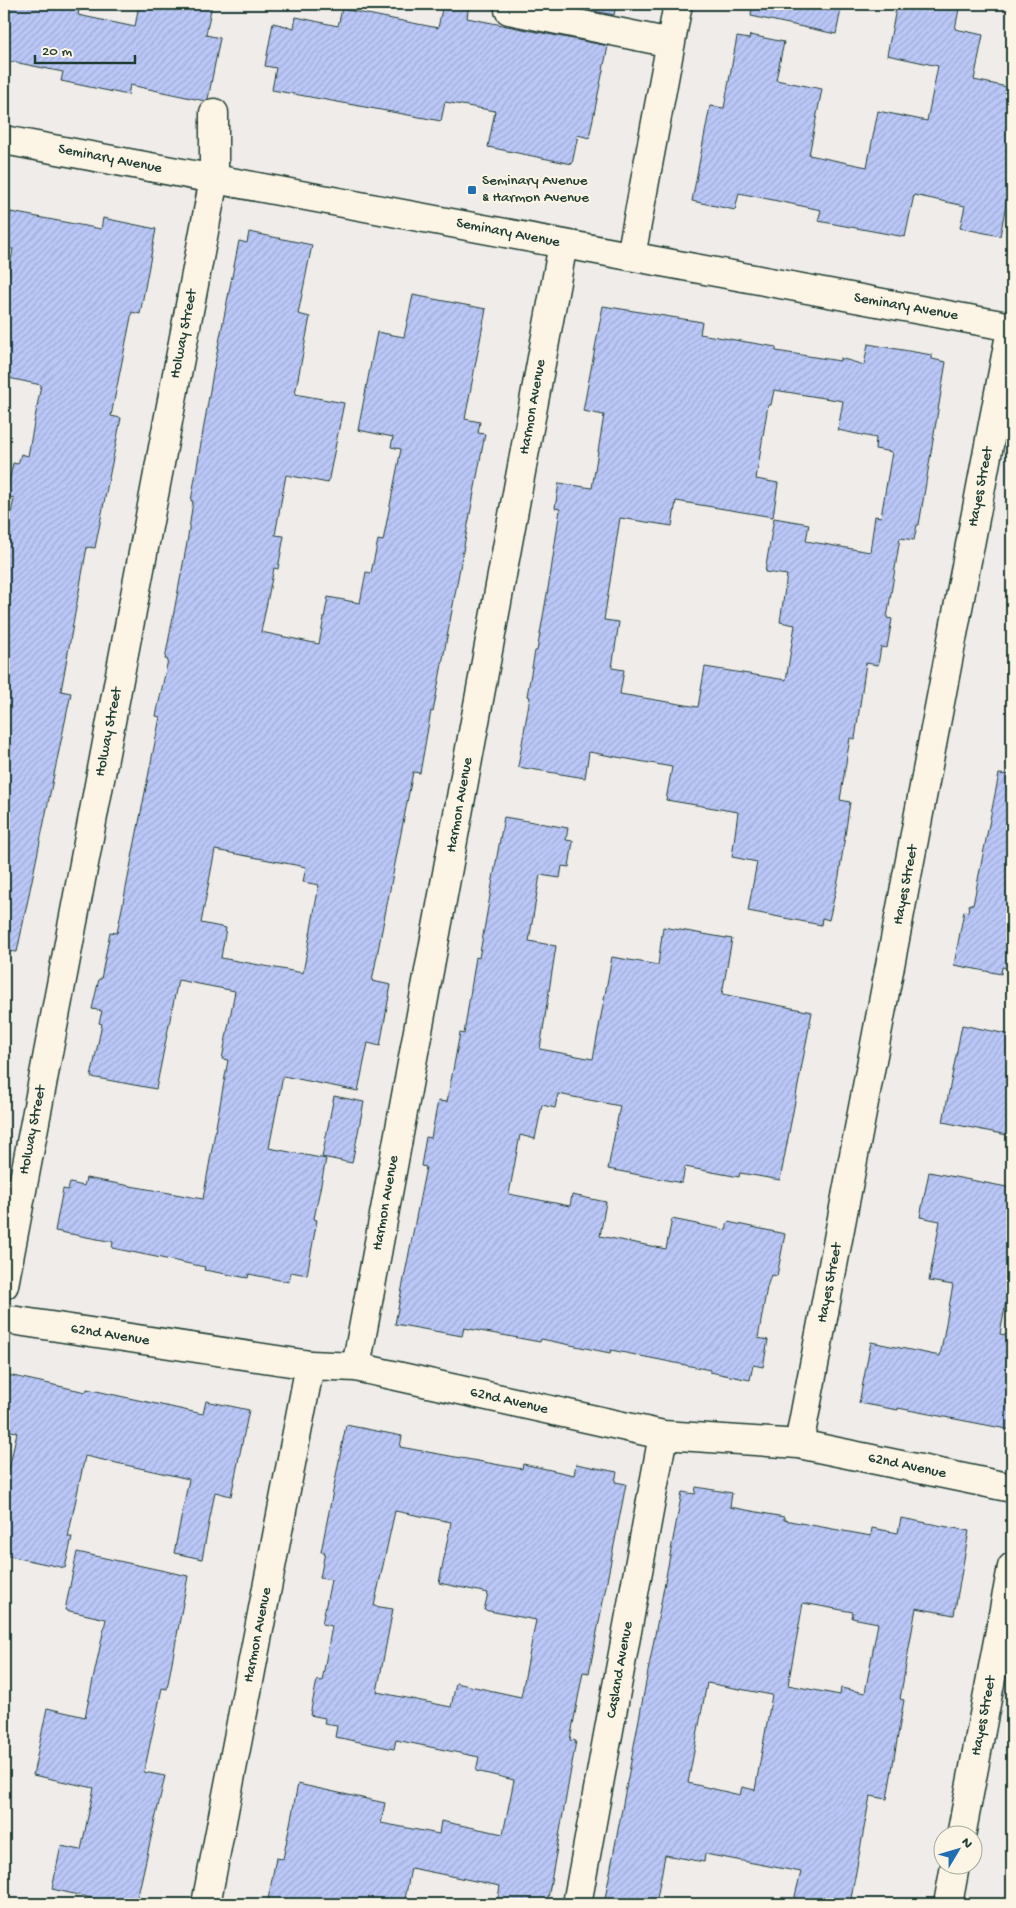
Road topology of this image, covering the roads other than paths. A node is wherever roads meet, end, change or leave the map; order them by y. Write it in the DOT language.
graph roads {
  1 [pos="510,4"];
  2 [pos="678,4"];
  3 [pos="671,43"];
  4 [pos="214,113"];
  5 [pos="4,140"];
  6 [pos="214,179"];
  7 [pos="563,244"];
  8 [pos="632,256"];
  9 [pos="1012,326"];
  10 [pos="4,1285"];
  11 [pos="4,1319"];
  12 [pos="310,1365"];
  13 [pos="356,1367"];
  14 [pos="663,1435"];
  15 [pos="800,1444"];
  16 [pos="1012,1488"];
  17 [pos="1012,1568"];
  18 [pos="963,1826"];
  19 [pos="953,1876"];
  20 [pos="206,1904"];
  21 [pos="577,1904"];
  22 [pos="948,1904"];
  1 -- 3 [label="street"];
  2 -- 3 [label="street"];
  3 -- 8 [label="street"];
  4 -- 6 [label="street, Holway Street"];
  5 -- 6 [label="street, Seminary Avenue"];
  6 -- 7 [label="street, Seminary Avenue"];
  6 -- 10 [label="street, Holway Street"];
  7 -- 8 [label="street, Seminary Avenue"];
  7 -- 13 [label="street, Harmon Avenue"];
  8 -- 9 [label="street, Seminary Avenue"];
  9 -- 15 [label="street, Hayes Street"];
  11 -- 12 [label="street, 62nd Avenue"];
  12 -- 13 [label="street, 62nd Avenue"];
  12 -- 20 [label="street, Harmon Avenue"];
  13 -- 14 [label="street, 62nd Avenue"];
  14 -- 15 [label="street, 62nd Avenue"];
  14 -- 21 [label="street, Casland Avenue"];
  15 -- 16 [label="street, 62nd Avenue"];
  17 -- 18 [label="street, Hayes Street"];
  19 -- 22 [label="street"];
}
